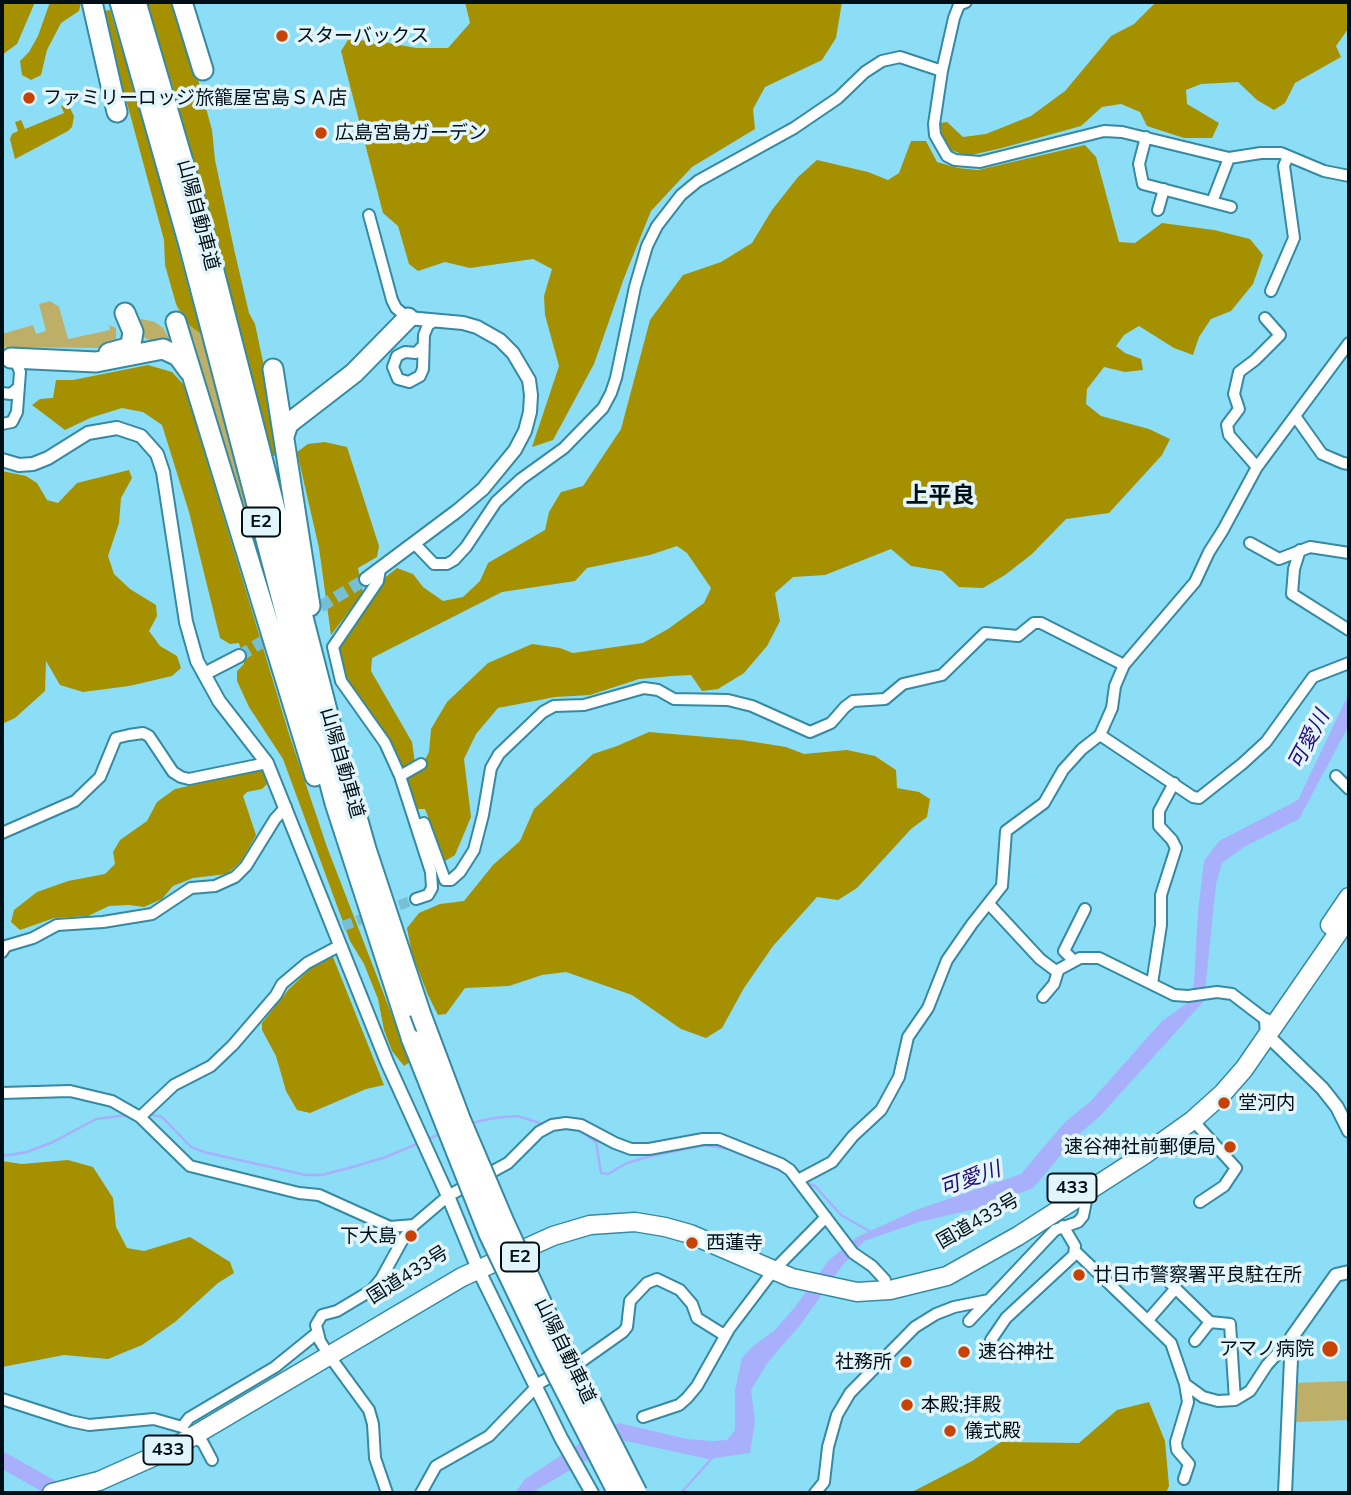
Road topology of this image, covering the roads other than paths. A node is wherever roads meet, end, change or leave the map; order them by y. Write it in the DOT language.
graph roads {
  1 [pos="92,2"];
  2 [pos="120,2"];
  3 [pos="136,2"];
  4 [pos="182,2"];
  5 [pos="967,2"];
  6 [pos="204,70"];
  7 [pos="942,71"];
  8 [pos="117,112"];
  9 [pos="1146,138"];
  10 [pos="1288,156"];
  11 [pos="1229,158"];
  12 [pos="1349,176"];
  13 [pos="1164,189"];
  14 [pos="1212,201"];
  15 [pos="1231,207"];
  16 [pos="1158,210"];
  17 [pos="369,215"];
  18 [pos="1271,291"];
  19 [pos="125,313"];
  20 [pos="408,318"];
  21 [pos="1265,318"];
  22 [pos="176,321"];
  23 [pos="434,321"];
  24 [pos="1349,343"];
  25 [pos="423,346"];
  26 [pos="6,358"];
  27 [pos="273,369"];
  28 [pos="197,384"];
  29 [pos="19,387"];
  30 [pos="2,393"];
  31 [pos="277,400"];
  32 [pos="1295,416"];
  33 [pos="2,424"];
  34 [pos="284,436"];
  35 [pos="2,460"];
  36 [pos="1349,464"];
  37 [pos="1257,467"];
  38 [pos="414,543"];
  39 [pos="1250,543"];
  40 [pos="1300,551"];
  41 [pos="1349,553"];
  42 [pos="380,569"];
  43 [pos="366,579"];
  44 [pos="1349,630"];
  45 [pos="239,656"];
  46 [pos="1349,663"];
  47 [pos="1124,665"];
  48 [pos="204,674"];
  49 [pos="1100,735"];
  50 [pos="267,763"];
  51 [pos="421,764"];
  52 [pos="400,776"];
  53 [pos="1336,776"];
  54 [pos="1174,783"];
  55 [pos="1349,789"];
  56 [pos="286,807"];
  57 [pos="416,827"];
  58 [pos="2,833"];
  59 [pos="366,849"];
  60 [pos="1349,897"];
  61 [pos="416,899"];
  62 [pos="989,904"];
  63 [pos="1086,909"];
  64 [pos="1349,917"];
  65 [pos="379,943"];
  66 [pos="339,946"];
  67 [pos="2,952"];
  68 [pos="1073,960"];
  69 [pos="1058,971"];
  70 [pos="1152,984"];
  71 [pos="1043,997"];
  72 [pos="1267,1037"];
  73 [pos="2,1093"];
  74 [pos="139,1117"];
  75 [pos="1197,1125"];
  76 [pos="1349,1131"];
  77 [pos="798,1180"];
  78 [pos="1081,1189"];
  79 [pos="448,1196"];
  80 [pos="1200,1202"];
  81 [pos="827,1217"];
  82 [pos="414,1225"];
  83 [pos="1063,1226"];
  84 [pos="1075,1251"];
  85 [pos="476,1264"];
  86 [pos="777,1266"];
  87 [pos="1349,1272"];
  88 [pos="885,1280"];
  89 [pos="834,1282"];
  90 [pos="989,1300"];
  91 [pos="1147,1320"];
  92 [pos="969,1321"];
  93 [pos="1210,1322"];
  94 [pos="728,1331"];
  95 [pos="317,1333"];
  96 [pos="1195,1340"];
  97 [pos="1291,1344"];
  98 [pos="991,1345"];
  99 [pos="330,1353"];
  100 [pos="1185,1384"];
  101 [pos="536,1387"];
  102 [pos="2,1399"];
  103 [pos="1235,1400"];
  104 [pos="643,1417"];
  105 [pos="187,1431"];
  106 [pos="212,1460"];
  107 [pos="1184,1479"];
  108 [pos="52,1493"];
  109 [pos="387,1493"];
  110 [pos="421,1493"];
  111 [pos="592,1493"];
  112 [pos="618,1493"];
  113 [pos="637,1493"];
  114 [pos="815,1493"];
  115 [pos="1285,1493"];
  1 -- 8 [label="highway"];
  2 -- 65 [label="highway, 山陽自動車道 / E2"];
  3 -- 59 [label="highway, 山陽自動車道 / E2"];
  4 -- 6 [label="highway"];
  5 -- 7 [label="street"];
  7 -- 9 [label="street"];
  7 -- 38 [label="street"];
  9 -- 11 [label="street"];
  9 -- 13 [label="street"];
  10 -- 11 [label="street"];
  10 -- 12 [label="street"];
  10 -- 18 [label="street"];
  11 -- 14 [label="street"];
  13 -- 14 [label="street"];
  13 -- 16 [label="street"];
  14 -- 15 [label="street"];
  17 -- 20 [label="street"];
  19 -- 26 [label="highway"];
  20 -- 23 [label="street"];
  20 -- 31 [label="highway"];
  20 -- 34 [label="highway"];
  21 -- 37 [label="street"];
  22 -- 28 [label="highway"];
  23 -- 25 [label="street"];
  23 -- 38 [label="street"];
  24 -- 32 [label="street"];
  26 -- 28 [label="highway"];
  26 -- 29 [label="street"];
  27 -- 31 [label="highway"];
  28 -- 65 [label="highway"];
  29 -- 30 [label="street"];
  29 -- 33 [label="street"];
  31 -- 34 [label="highway"];
  32 -- 36 [label="street"];
  32 -- 37 [label="street"];
  34 -- 59 [label="highway"];
  35 -- 48 [label="street"];
  37 -- 47 [label="street"];
  38 -- 42 [label="street"];
  39 -- 40 [label="street"];
  40 -- 41 [label="street"];
  40 -- 44 [label="street"];
  42 -- 43 [label="street"];
  42 -- 52 [label="street"];
  45 -- 48 [label="street"];
  46 -- 54 [label="street"];
  47 -- 49 [label="street"];
  47 -- 57 [label="street"];
  48 -- 50 [label="street"];
  49 -- 54 [label="street"];
  49 -- 62 [label="street"];
  50 -- 56 [label="street"];
  50 -- 58 [label="street"];
  51 -- 52 [label="street"];
  52 -- 57 [label="street"];
  53 -- 55 [label="street"];
  54 -- 70 [label="street"];
  56 -- 66 [label="street"];
  56 -- 67 [label="street"];
  57 -- 61 [label="street"];
  59 -- 113 [label="highway, 山陽自動車道 / E2, bridge"];
  60 -- 72 [label="highway, 国道433号 / 433"];
  62 -- 69 [label="street"];
  62 -- 77 [label="street"];
  63 -- 68 [label="street"];
  64 -- 72 [label="highway, 国道433号 / 433"];
  65 -- 112 [label="highway, 山陽自動車道 / E2, bridge"];
  66 -- 74 [label="street"];
  66 -- 79 [label="street"];
  68 -- 69 [label="street"];
  68 -- 70 [label="street"];
  69 -- 71 [label="street"];
  70 -- 72 [label="street"];
  72 -- 76 [label="street"];
  72 -- 78 [label="highway, 国道433号 / 433"];
  72 -- 78 [label="highway, 国道433号 / 433"];
  73 -- 74 [label="street"];
  74 -- 82 [label="street"];
  75 -- 80 [label="street"];
  77 -- 79 [label="street"];
  77 -- 81 [label="street"];
  78 -- 83 [label="street"];
  78 -- 88 [label="highway, 国道433号 / 433"];
  78 -- 89 [label="highway, 国道433号 / 433"];
  79 -- 82 [label="street"];
  79 -- 85 [label="street"];
  81 -- 86 [label="street"];
  81 -- 88 [label="street"];
  82 -- 95 [label="street"];
  83 -- 84 [label="street"];
  83 -- 90 [label="street"];
  84 -- 91 [label="street"];
  84 -- 98 [label="street"];
  85 -- 86 [label="highway, 国道433号 / 433"];
  85 -- 99 [label="highway, 国道433号 / 433"];
  85 -- 101 [label="street"];
  86 -- 89 [label="highway, 国道433号 / 433"];
  86 -- 94 [label="street"];
  87 -- 97 [label="street"];
  88 -- 89 [label="highway, 国道433号 / 433"];
  90 -- 92 [label="street"];
  90 -- 114 [label="street"];
  91 -- 93 [label="street"];
  91 -- 100 [label="street"];
  93 -- 96 [label="street"];
  93 -- 103 [label="street"];
  94 -- 101 [label="street"];
  94 -- 104 [label="street"];
  95 -- 99 [label="street"];
  95 -- 105 [label="street"];
  97 -- 103 [label="street"];
  97 -- 115 [label="street"];
  99 -- 105 [label="highway, 国道433号 / 433"];
  99 -- 109 [label="street"];
  100 -- 103 [label="street"];
  100 -- 107 [label="street"];
  101 -- 110 [label="street"];
  101 -- 111 [label="street"];
  102 -- 105 [label="street"];
  105 -- 106 [label="street"];
  105 -- 108 [label="highway, 国道433号 / 433"];
}
